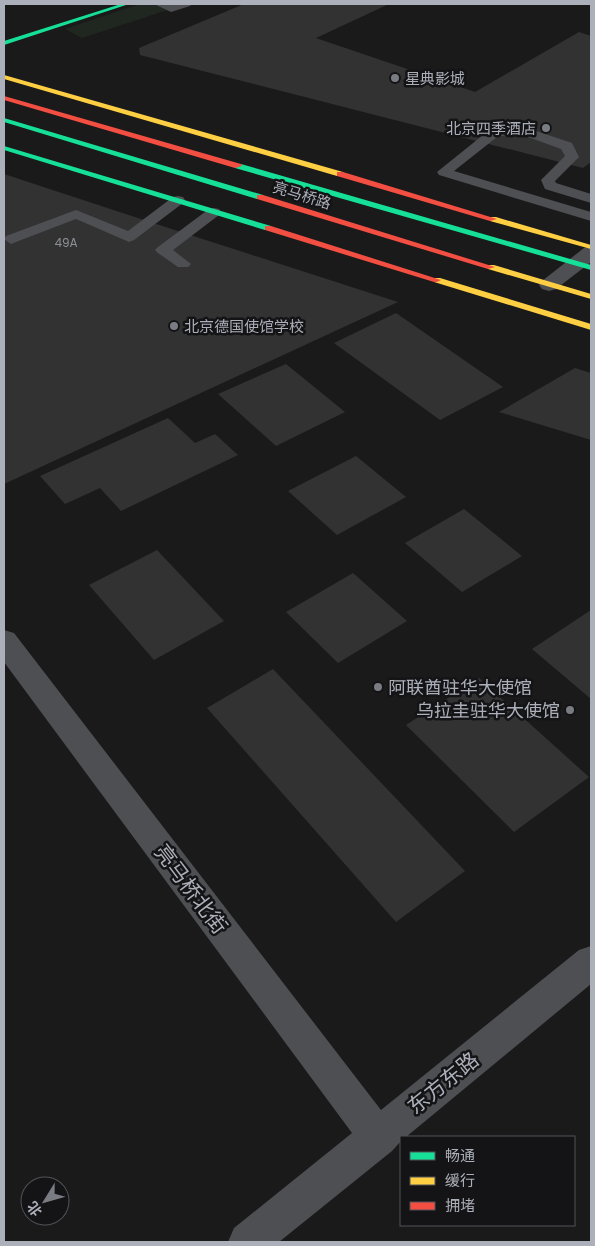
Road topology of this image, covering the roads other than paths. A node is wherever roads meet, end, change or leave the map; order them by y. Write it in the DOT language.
graph roads {
  1 [pos="126,4"];
  2 [pos="160,4"];
  3 [pos="186,4"];
  4 [pos="4,43"];
  5 [pos="4,77"];
  6 [pos="4,98"];
  7 [pos="4,120"];
  8 [pos="4,148"];
  9 [pos="591,198"];
  10 [pos="178,200"];
  11 [pos="214,212"];
  12 [pos="591,217"];
  13 [pos="11,239"];
  14 [pos="591,246"];
  15 [pos="586,261"];
  16 [pos="183,264"];
  17 [pos="549,285"];
  18 [pos="591,297"];
  19 [pos="591,327"];
  20 [pos="4,641"];
  21 [pos="591,962"];
  22 [pos="378,1137"];
  23 [pos="248,1242"];
  1 -- 4 [label="street"];
  2 -- 3 [label="lane"];
  5 -- 14 [label="street"];
  6 -- 15 [label="street, 亮马桥路"];
  7 -- 17 [label="street, 亮马桥路"];
  8 -- 10 [label="street"];
  9 -- 12 [label="lane"];
  10 -- 11 [label="street"];
  10 -- 13 [label="lane"];
  11 -- 16 [label="lane"];
  11 -- 19 [label="street"];
  15 -- 17 [label="street"];
  17 -- 18 [label="street, 亮马桥路"];
  20 -- 22 [label="street, 亮马桥北街"];
  21 -- 22 [label="street, 东方东路"];
  22 -- 23 [label="street, 东方东路"];
}
